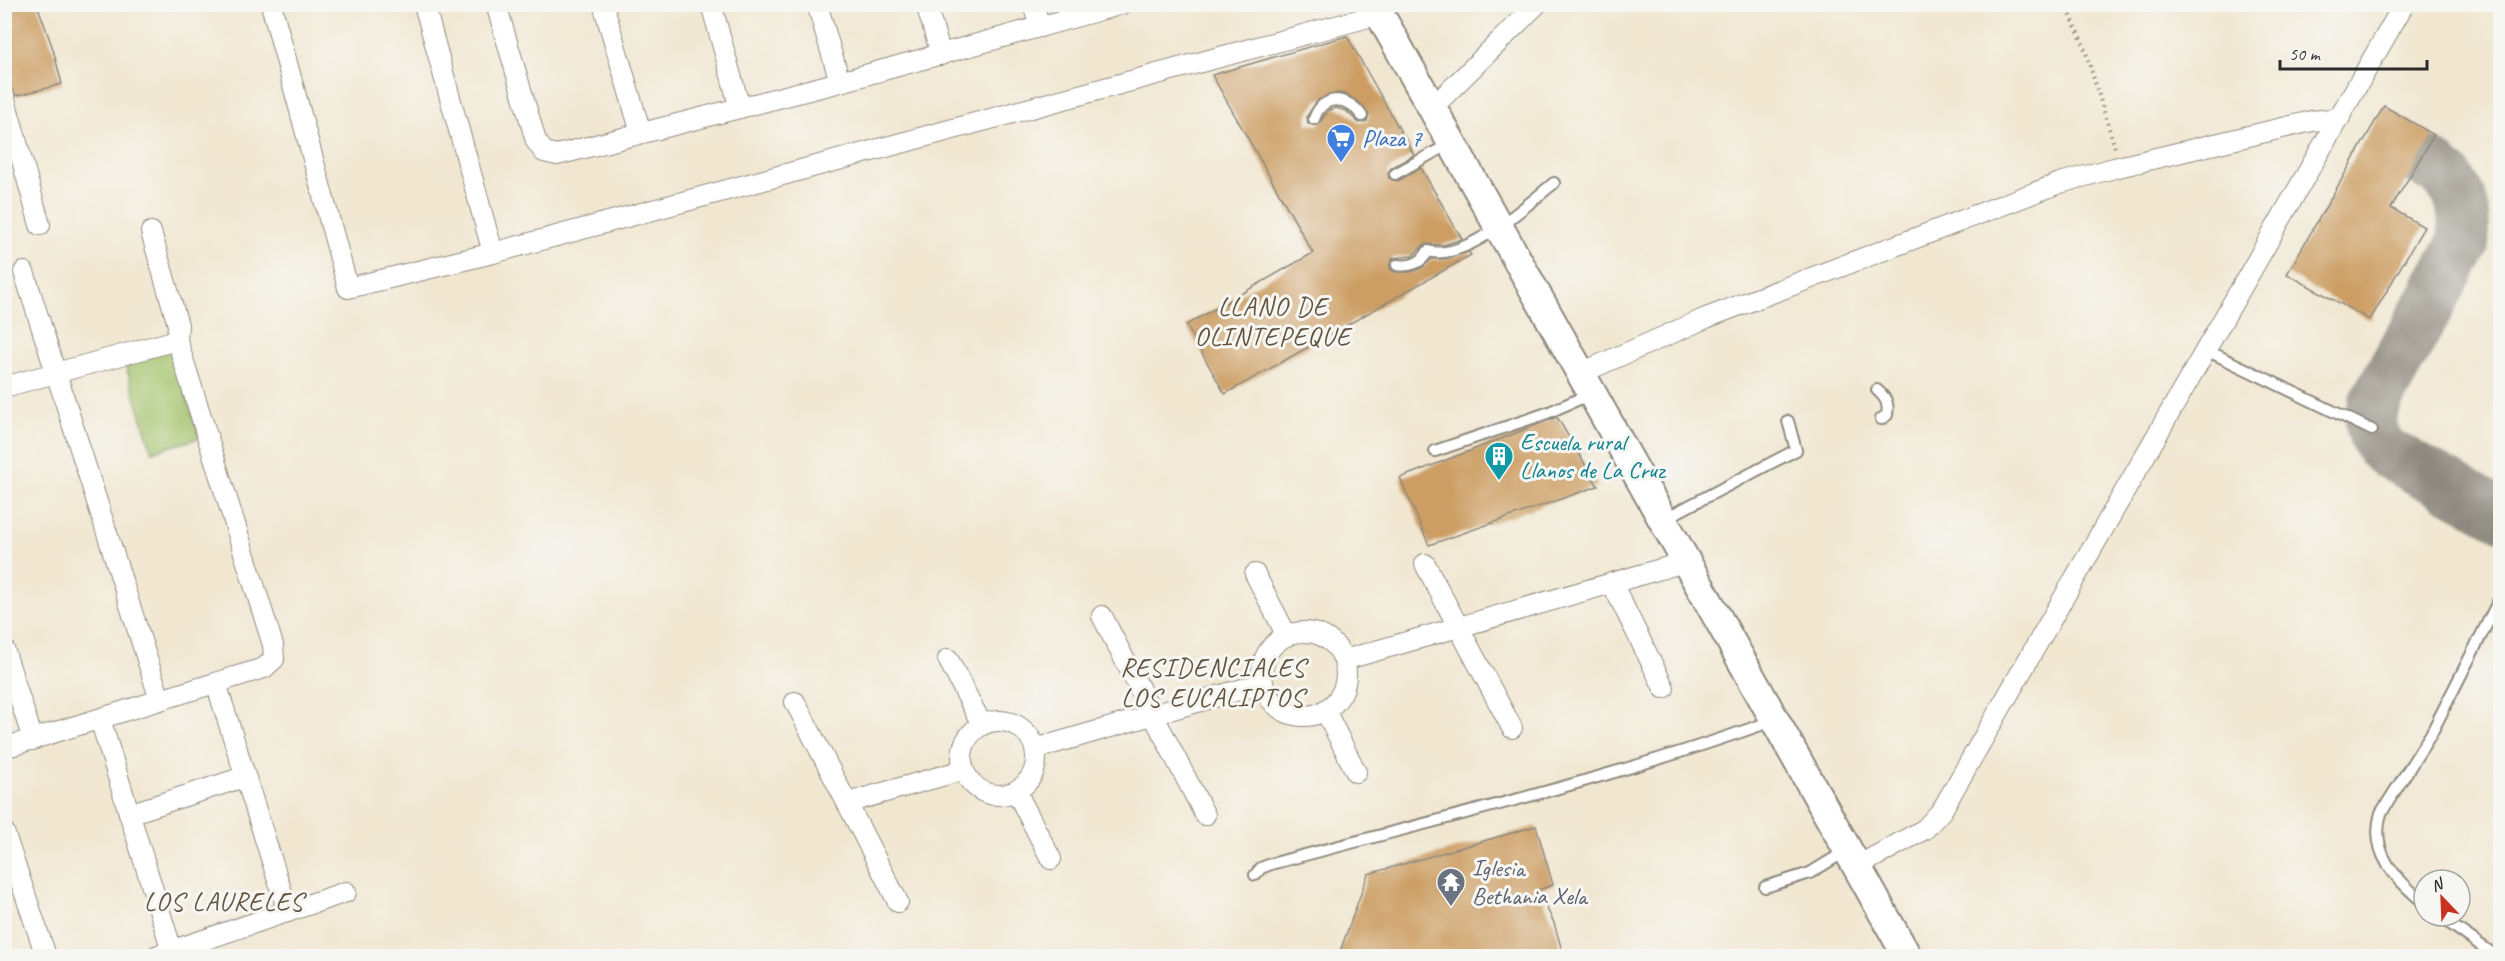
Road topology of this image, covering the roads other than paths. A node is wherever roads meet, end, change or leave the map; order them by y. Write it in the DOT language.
graph roads {
  1 [pos="271,4"];
  2 [pos="424,4"];
  3 [pos="496,4"];
  4 [pos="603,4"];
  5 [pos="711,4"];
  6 [pos="817,4"];
  7 [pos="926,4"];
  8 [pos="1033,4"];
  9 [pos="1122,4"];
  10 [pos="1537,4"];
  11 [pos="2404,5"];
  12 [pos="1101,7"];
  13 [pos="1377,9"];
  14 [pos="1040,27"];
  15 [pos="941,55"];
  16 [pos="840,82"];
  17 [pos="4,96"];
  18 [pos="740,108"];
  19 [pos="1432,108"];
  20 [pos="1362,116"];
  21 [pos="2340,118"];
  22 [pos="1314,119"];
  23 [pos="641,133"];
  24 [pos="1451,143"];
  25 [pos="1395,174"];
  26 [pos="1554,183"];
  27 [pos="40,225"];
  28 [pos="1497,227"];
  29 [pos="151,232"];
  30 [pos="493,253"];
  31 [pos="1397,265"];
  32 [pos="24,272"];
  33 [pos="177,340"];
  34 [pos="2206,350"];
  35 [pos="56,373"];
  36 [pos="1586,384"];
  37 [pos="4,387"];
  38 [pos="1877,390"];
  39 [pos="1881,419"];
  40 [pos="1788,421"];
  41 [pos="2372,430"];
  42 [pos="1435,451"];
  43 [pos="1661,521"];
  44 [pos="1684,562"];
  45 [pos="1425,564"];
  46 [pos="1256,574"];
  47 [pos="1612,583"];
  48 [pos="2500,598"];
  49 [pos="1102,616"];
  50 [pos="1458,627"];
  51 [pos="1287,636"];
  52 [pos="4,650"];
  53 [pos="948,659"];
  54 [pos="1344,660"];
  55 [pos="216,683"];
  56 [pos="1263,683"];
  57 [pos="1664,688"];
  58 [pos="160,700"];
  59 [pos="795,702"];
  60 [pos="1325,710"];
  61 [pos="1153,715"];
  62 [pos="100,719"];
  63 [pos="1773,721"];
  64 [pos="982,725"];
  65 [pos="1512,728"];
  66 [pos="33,740"];
  67 [pos="4,748"];
  68 [pos="1035,749"];
  69 [pos="963,770"];
  70 [pos="1356,772"];
  71 [pos="244,777"];
  72 [pos="1016,791"];
  73 [pos="847,803"];
  74 [pos="129,814"];
  75 [pos="1205,814"];
  76 [pos="4,832"];
  77 [pos="1051,859"];
  78 [pos="1851,859"];
  79 [pos="1255,875"];
  80 [pos="1765,887"];
  81 [pos="2412,891"];
  82 [pos="346,892"];
  83 [pos="898,902"];
  84 [pos="288,912"];
  85 [pos="2456,928"];
  86 [pos="164,954"];
  87 [pos="46,957"];
  88 [pos="1907,957"];
  89 [pos="2496,957"];
  1 -- 30 [label="street"];
  2 -- 30 [label="street"];
  3 -- 23 [label="street"];
  4 -- 23 [label="street"];
  5 -- 18 [label="street"];
  6 -- 16 [label="street"];
  7 -- 15 [label="street"];
  8 -- 14 [label="street"];
  9 -- 12 [label="street"];
  10 -- 19 [label="street"];
  11 -- 21 [label="street"];
  12 -- 14 [label="street"];
  13 -- 19 [label="main road"];
  13 -- 30 [label="street"];
  14 -- 15 [label="street"];
  15 -- 16 [label="street"];
  16 -- 18 [label="street"];
  17 -- 27 [label="street"];
  18 -- 23 [label="street"];
  19 -- 24 [label="main road"];
  20 -- 22 [label="lane"];
  21 -- 34 [label="street"];
  21 -- 36 [label="street"];
  24 -- 25 [label="lane"];
  24 -- 28 [label="main road"];
  26 -- 28 [label="lane"];
  28 -- 31 [label="lane"];
  28 -- 36 [label="main road"];
  29 -- 33 [label="street"];
  32 -- 35 [label="street"];
  33 -- 35 [label="street"];
  33 -- 55 [label="street"];
  34 -- 41 [label="lane"];
  34 -- 78 [label="street"];
  35 -- 37 [label="street"];
  35 -- 58 [label="street"];
  36 -- 42 [label="lane"];
  36 -- 43 [label="main road"];
  38 -- 39 [label="lane"];
  40 -- 43 [label="lane"];
  43 -- 44 [label="main road"];
  44 -- 47 [label="street"];
  44 -- 63 [label="main road"];
  45 -- 50 [label="street"];
  46 -- 51 [label="street"];
  47 -- 50 [label="street"];
  47 -- 57 [label="street"];
  48 -- 81 [label="lane"];
  49 -- 61 [label="street"];
  50 -- 54 [label="street"];
  50 -- 65 [label="street"];
  51 -- 54 [label="street"];
  51 -- 56 [label="street"];
  52 -- 66 [label="street"];
  53 -- 64 [label="street"];
  54 -- 60 [label="street"];
  55 -- 58 [label="street"];
  55 -- 71 [label="street"];
  56 -- 60 [label="street"];
  56 -- 61 [label="street"];
  58 -- 62 [label="street"];
  59 -- 73 [label="street"];
  60 -- 70 [label="street"];
  61 -- 68 [label="street"];
  61 -- 75 [label="street"];
  62 -- 66 [label="street"];
  62 -- 74 [label="street"];
  63 -- 78 [label="main road"];
  63 -- 79 [label="lane"];
  64 -- 68 [label="street"];
  64 -- 69 [label="street"];
  66 -- 67 [label="street"];
  68 -- 72 [label="street"];
  69 -- 72 [label="street"];
  69 -- 73 [label="street"];
  71 -- 74 [label="street"];
  71 -- 84 [label="street"];
  72 -- 77 [label="street"];
  73 -- 83 [label="street"];
  74 -- 86 [label="street"];
  76 -- 87 [label="street"];
  78 -- 80 [label="lane"];
  78 -- 88 [label="main road"];
  82 -- 84 [label="street"];
  84 -- 86 [label="street"];
  85 -- 89 [label="lane"];
}
